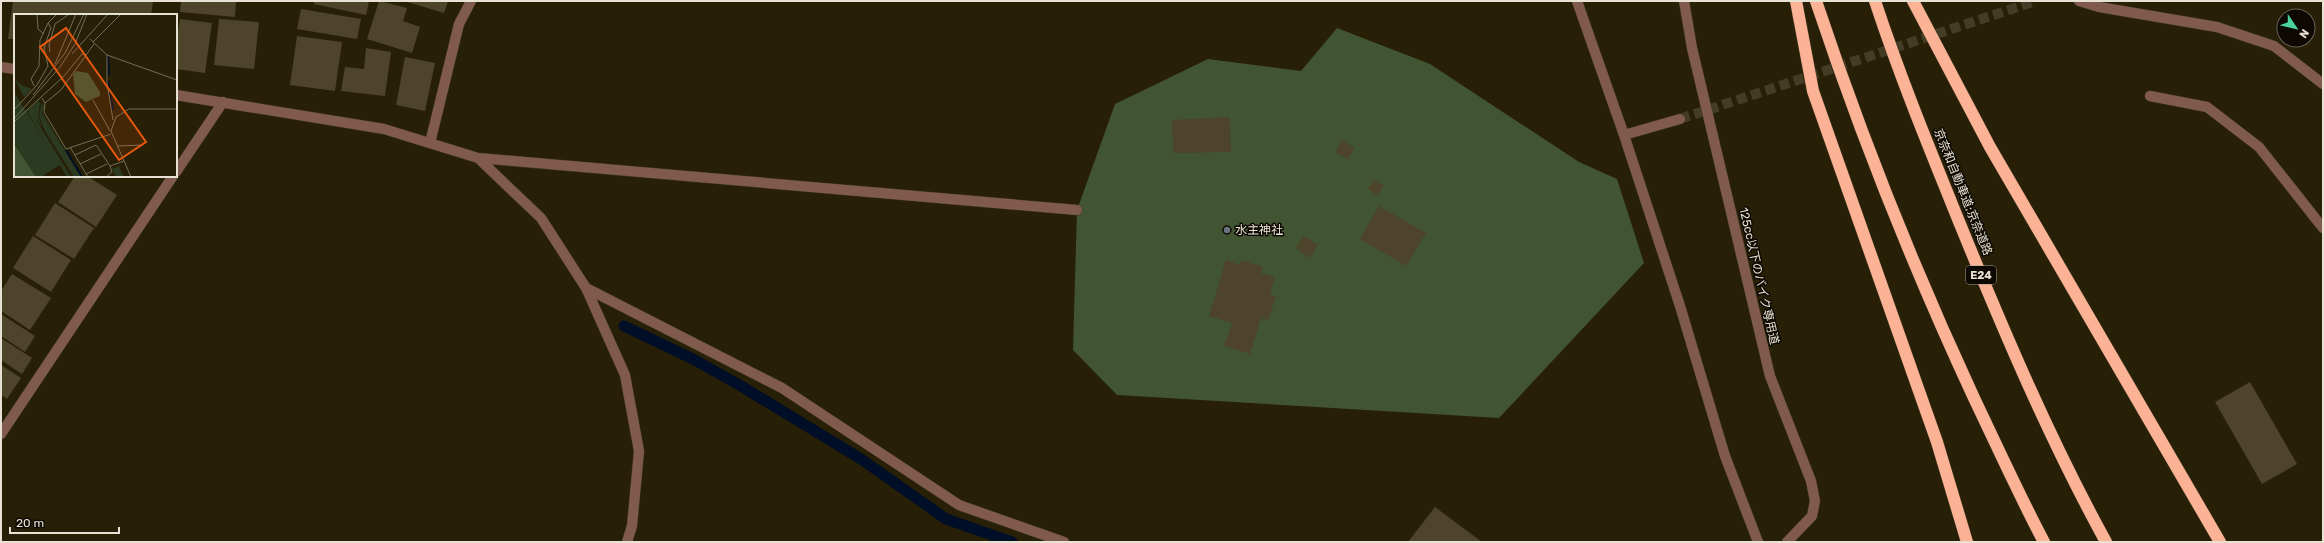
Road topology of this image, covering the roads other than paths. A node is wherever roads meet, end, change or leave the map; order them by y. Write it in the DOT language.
graph roads {
  1 [pos="471,1"];
  2 [pos="1577,1"];
  3 [pos="1684,1"];
  4 [pos="1796,1"];
  5 [pos="1816,1"];
  6 [pos="1875,1"];
  7 [pos="1913,1"];
  8 [pos="2079,1"];
  9 [pos="1,67"];
  10 [pos="14,69"];
  11 [pos="2323,84"];
  12 [pos="177,95"];
  13 [pos="2150,96"];
  14 [pos="223,102"];
  15 [pos="1680,119"];
  16 [pos="1624,135"];
  17 [pos="430,143"];
  18 [pos="478,158"];
  19 [pos="177,171"];
  20 [pos="172,177"];
  21 [pos="1077,210"];
  22 [pos="2323,228"];
  23 [pos="586,288"];
  24 [pos="1,434"];
  25 [pos="627,542"];
  26 [pos="1064,542"];
  27 [pos="1758,542"];
  28 [pos="1787,542"];
  29 [pos="1967,542"];
  30 [pos="2044,542"];
  31 [pos="2106,542"];
  32 [pos="2220,542"];
  1 -- 17 [label="street"];
  2 -- 16 [label="street"];
  3 -- 28 [label="street, 125cc以下のバイク専用道"];
  4 -- 29 [label="highway"];
  5 -- 30 [label="highway"];
  6 -- 31 [label="highway, 京奈和自動車道;京奈道路 / E24"];
  7 -- 32 [label="highway"];
  8 -- 11 [label="street"];
  9 -- 10 [label="street"];
  12 -- 14 [label="street"];
  13 -- 22 [label="street"];
  14 -- 17 [label="street"];
  14 -- 19 [label="street"];
  15 -- 16 [label="street"];
  16 -- 27 [label="street"];
  17 -- 18 [label="street"];
  18 -- 21 [label="street"];
  18 -- 23 [label="street"];
  20 -- 24 [label="street"];
  23 -- 25 [label="street"];
  23 -- 26 [label="street"];
}
